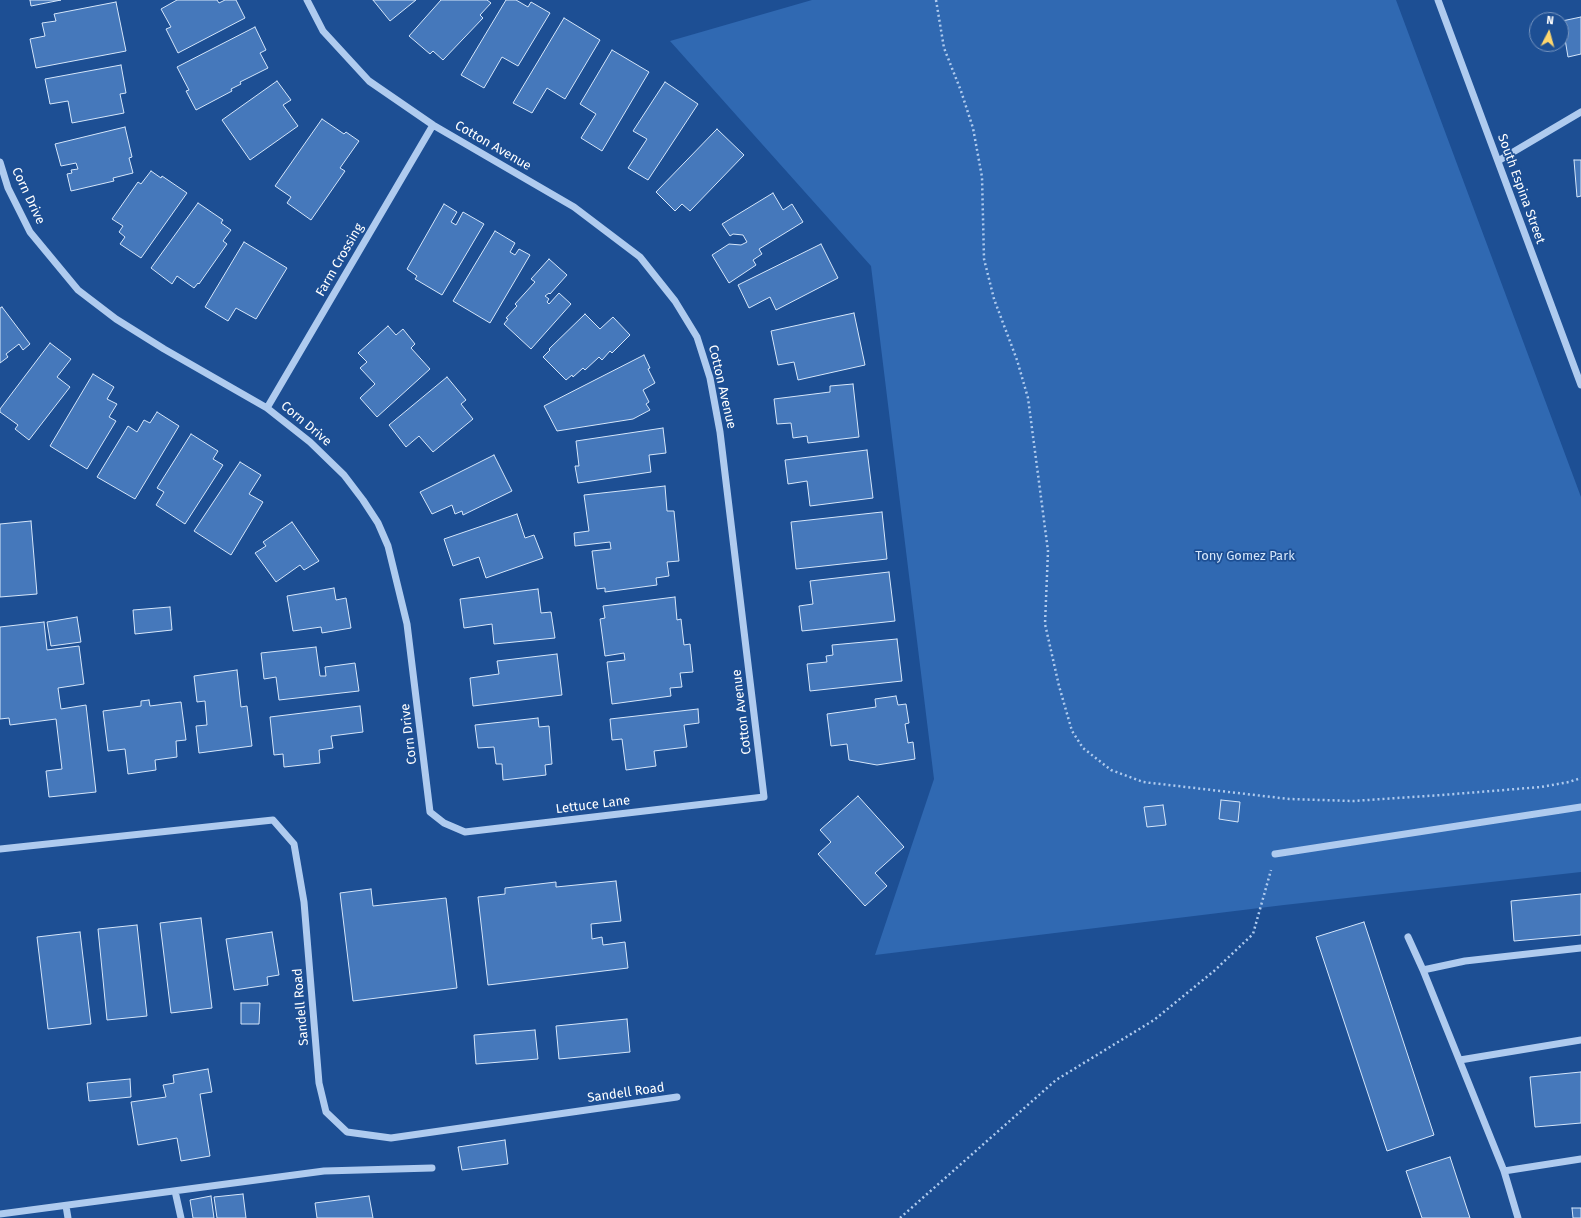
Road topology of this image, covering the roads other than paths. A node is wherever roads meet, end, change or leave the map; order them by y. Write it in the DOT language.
graph roads {
  1 [pos="307,0"];
  2 [pos="1438,0"];
  3 [pos="1581,112"];
  4 [pos="433,125"];
  5 [pos="1498,161"];
  6 [pos="0,162"];
  7 [pos="1581,385"];
  8 [pos="267,408"];
  9 [pos="764,797"];
  10 [pos="1581,807"];
  11 [pos="430,812"];
  12 [pos="0,849"];
  13 [pos="1275,854"];
  14 [pos="1408,938"];
  15 [pos="1581,948"];
  16 [pos="1423,970"];
  17 [pos="1581,1040"];
  18 [pos="1460,1060"];
  19 [pos="677,1097"];
  20 [pos="1581,1160"];
  21 [pos="432,1168"];
  22 [pos="1504,1171"];
  23 [pos="175,1191"];
  24 [pos="66,1206"];
  25 [pos="0,1214"];
  26 [pos="68,1218"];
  27 [pos="181,1218"];
  28 [pos="1518,1218"];
  1 -- 4 [label="street, Cotton Avenue"];
  2 -- 5 [label="street, South Espina Street"];
  3 -- 5 [label="street"];
  4 -- 8 [label="street, Farm Crossing"];
  4 -- 9 [label="street, Cotton Avenue"];
  5 -- 7 [label="street, South Espina Street"];
  6 -- 8 [label="street, Corn Drive"];
  8 -- 11 [label="street, Corn Drive"];
  9 -- 11 [label="street, Lettuce Lane"];
  10 -- 13 [label="street"];
  12 -- 19 [label="street, Sandell Road"];
  14 -- 16 [label="street"];
  15 -- 16 [label="street"];
  16 -- 18 [label="street"];
  17 -- 18 [label="street"];
  18 -- 22 [label="street"];
  20 -- 22 [label="street"];
  21 -- 23 [label="street"];
  22 -- 28 [label="street"];
  23 -- 24 [label="street"];
  23 -- 27 [label="street"];
  24 -- 25 [label="street"];
  24 -- 26 [label="street"];
}
